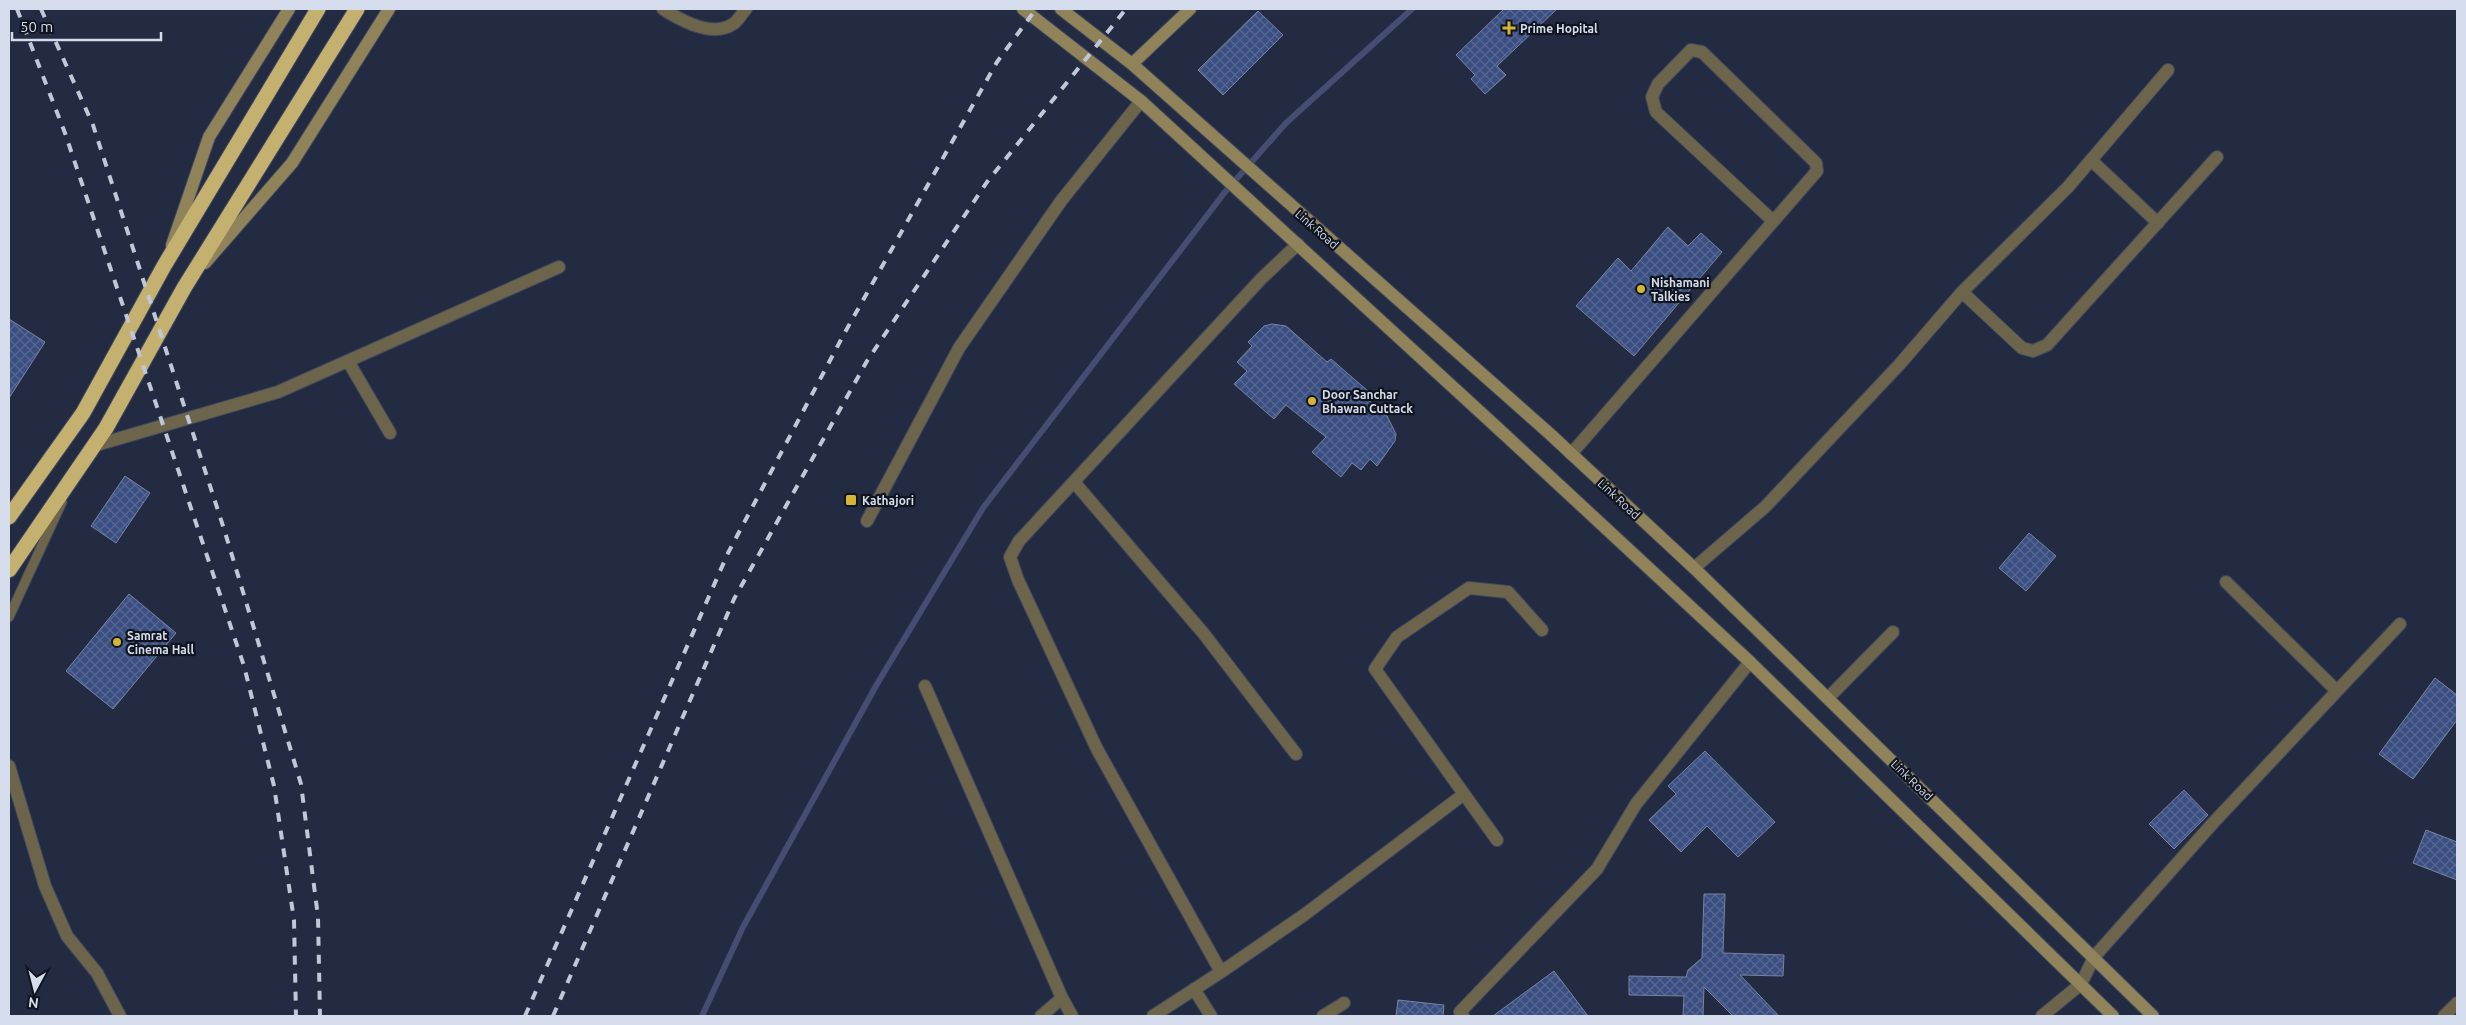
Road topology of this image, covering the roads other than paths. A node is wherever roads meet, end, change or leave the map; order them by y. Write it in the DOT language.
graph roads {
  1 [pos="289,9"];
  2 [pos="318,9"];
  3 [pos="357,9"];
  4 [pos="389,9"];
  5 [pos="663,9"];
  6 [pos="746,9"];
  7 [pos="1022,9"];
  8 [pos="1061,9"];
  9 [pos="1190,9"];
  10 [pos="1132,64"];
  11 [pos="2168,70"];
  12 [pos="1140,101"];
  13 [pos="2218,157"];
  14 [pos="2091,160"];
  15 [pos="1773,221"];
  16 [pos="2158,223"];
  17 [pos="1298,244"];
  18 [pos="164,266"];
  19 [pos="560,266"];
  20 [pos="184,288"];
  21 [pos="1962,292"];
  22 [pos="348,361"];
  23 [pos="390,433"];
  24 [pos="93,446"];
  25 [pos="1571,454"];
  26 [pos="50,458"];
  27 [pos="77,470"];
  28 [pos="1074,482"];
  29 [pos="9,506"];
  30 [pos="9,517"];
  31 [pos="867,521"];
  32 [pos="1694,568"];
  33 [pos="9,570"];
  34 [pos="2226,582"];
  35 [pos="9,617"];
  36 [pos="2400,624"];
  37 [pos="1542,630"];
  38 [pos="1893,632"];
  39 [pos="1750,662"];
  40 [pos="925,686"];
  41 [pos="2337,691"];
  42 [pos="1828,698"];
  43 [pos="1296,754"];
  44 [pos="9,766"];
  45 [pos="1464,794"];
  46 [pos="1497,840"];
  47 [pos="2094,957"];
  48 [pos="1221,972"];
  49 [pos="2081,984"];
  50 [pos="1194,989"];
  51 [pos="1062,998"];
  52 [pos="1344,1003"];
  53 [pos="2457,1004"];
  54 [pos="120,1016"];
  55 [pos="1041,1016"];
  56 [pos="1072,1016"];
  57 [pos="1153,1016"];
  58 [pos="1211,1016"];
  59 [pos="1323,1016"];
  60 [pos="1463,1016"];
  61 [pos="2042,1016"];
  62 [pos="2113,1016"];
  63 [pos="2153,1016"];
  64 [pos="2444,1016"];
  1 -- 18 [label="main road"];
  2 -- 18 [label="highway"];
  3 -- 20 [label="highway"];
  4 -- 20 [label="main road"];
  5 -- 6 [label="street"];
  7 -- 12 [label="main road, Link Road"];
  8 -- 10 [label="main road, Link Road"];
  9 -- 10 [label="main road"];
  10 -- 25 [label="main road, Link Road"];
  11 -- 14 [label="street"];
  12 -- 17 [label="main road, Link Road"];
  12 -- 31 [label="street"];
  13 -- 16 [label="street"];
  14 -- 16 [label="street"];
  14 -- 21 [label="street"];
  15 -- 15 [label="street"];
  15 -- 25 [label="street"];
  16 -- 21 [label="street"];
  17 -- 28 [label="street"];
  17 -- 39 [label="main road, Link Road"];
  18 -- 26 [label="highway"];
  19 -- 22 [label="street"];
  20 -- 24 [label="highway"];
  21 -- 32 [label="street"];
  22 -- 23 [label="street"];
  22 -- 24 [label="street"];
  24 -- 27 [label="highway"];
  25 -- 32 [label="main road, Link Road"];
  26 -- 29 [label="lane"];
  26 -- 30 [label="highway"];
  27 -- 33 [label="highway"];
  27 -- 35 [label="lane"];
  28 -- 43 [label="street"];
  28 -- 48 [label="street"];
  32 -- 42 [label="main road, Link Road"];
  34 -- 41 [label="street"];
  36 -- 41 [label="street"];
  37 -- 45 [label="street"];
  38 -- 42 [label="street"];
  39 -- 49 [label="main road, Link Road"];
  39 -- 60 [label="street"];
  40 -- 51 [label="street"];
  41 -- 47 [label="street"];
  42 -- 47 [label="main road, Link Road"];
  44 -- 54 [label="street"];
  45 -- 46 [label="street"];
  45 -- 48 [label="street"];
  47 -- 49 [label="street"];
  47 -- 63 [label="main road, Link Road"];
  48 -- 50 [label="street"];
  49 -- 61 [label="street"];
  49 -- 62 [label="main road, Link Road"];
  50 -- 57 [label="street"];
  50 -- 58 [label="street"];
  51 -- 55 [label="street"];
  51 -- 56 [label="street"];
  52 -- 59 [label="street"];
  53 -- 64 [label="street"];
}
